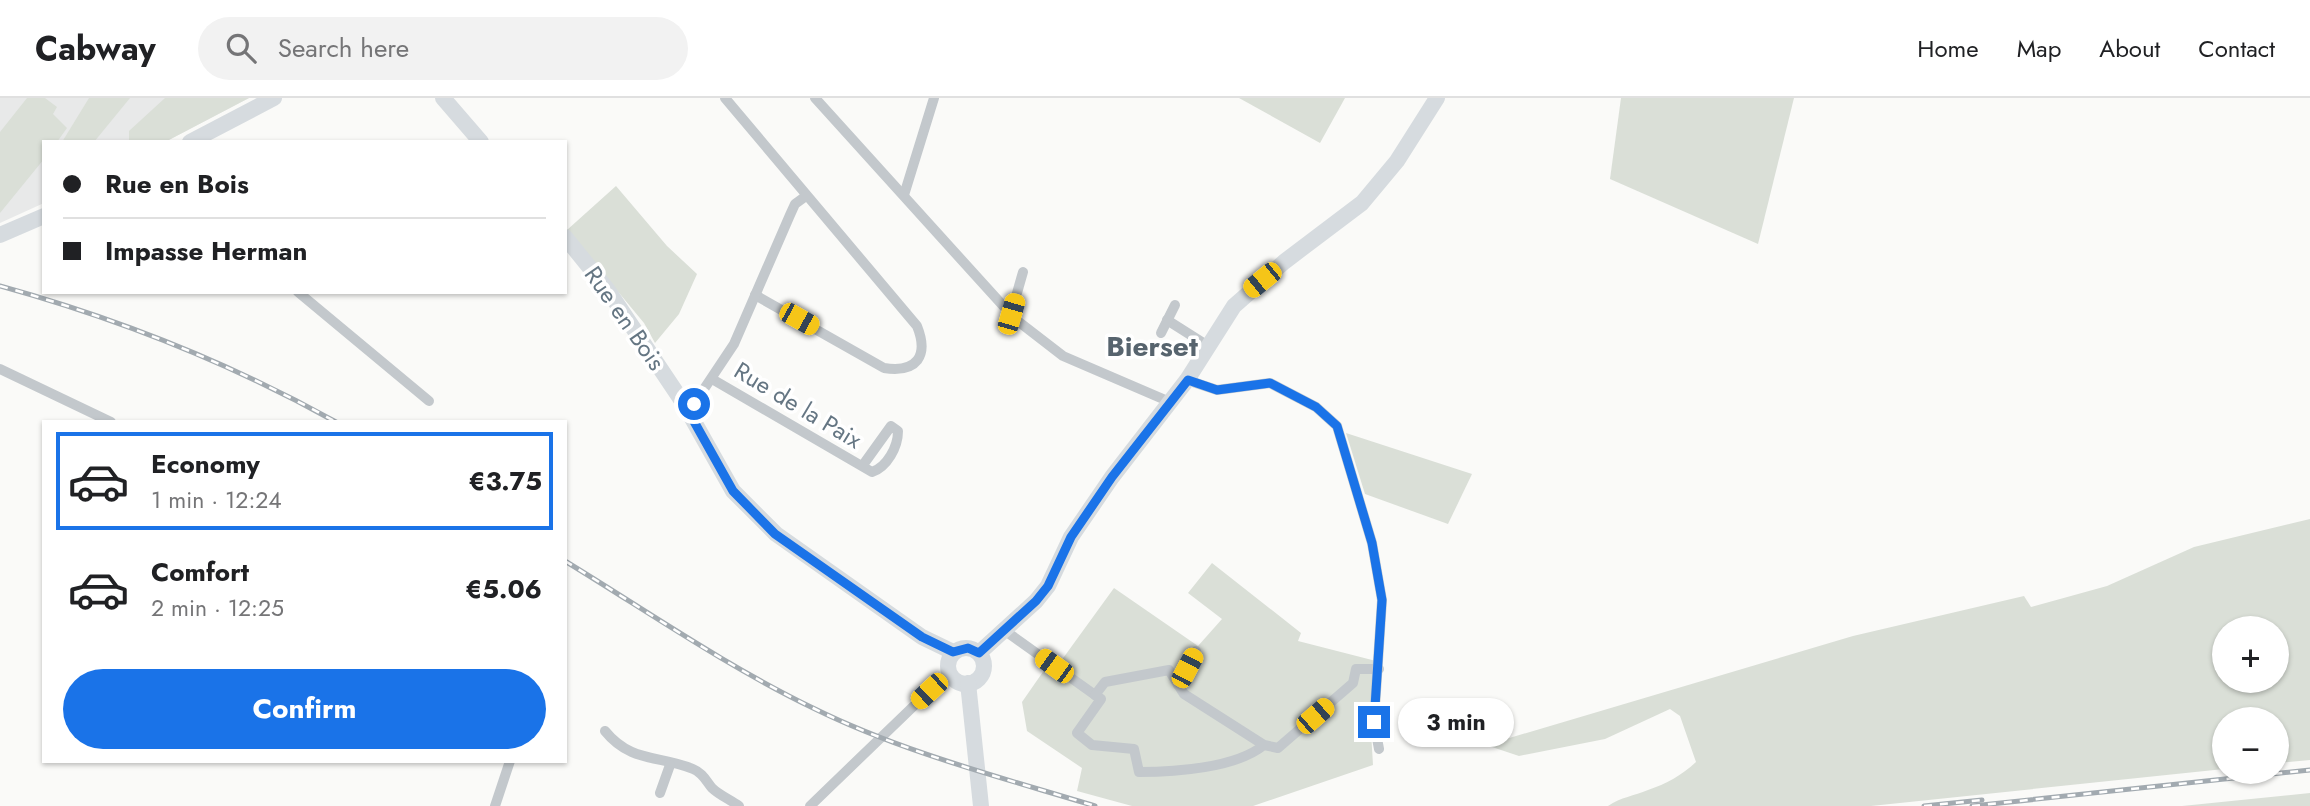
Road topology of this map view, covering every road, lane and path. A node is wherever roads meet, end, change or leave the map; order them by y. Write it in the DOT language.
graph roads {
  1 [pos="274,98"];
  2 [pos="443,98"];
  3 [pos="725,98"];
  4 [pos="815,98"];
  5 [pos="934,98"];
  6 [pos="1428,98"];
  7 [pos="1437,98"];
  8 [pos="1423,118"];
  9 [pos="194,140"];
  10 [pos="479,140"];
  11 [pos="806,195"];
  12 [pos="904,195"];
  13 [pos="42,217"];
  14 [pos="0,235"];
  15 [pos="567,239"];
  16 [pos="1023,272"];
  17 [pos="300,294"];
  18 [pos="755,295"];
  19 [pos="1175,305"];
  20 [pos="1011,314"];
  21 [pos="1167,320"];
  22 [pos="1161,333"];
  23 [pos="1208,346"];
  24 [pos="0,369"];
  25 [pos="712,379"];
  26 [pos="1188,380"];
  27 [pos="429,401"];
  28 [pos="1170,402"];
  29 [pos="687,409"];
  30 [pos="107,420"];
  31 [pos="863,466"];
  32 [pos="1004,629"];
  33 [pos="953,652"];
  34 [pos="1196,652"];
  35 [pos="979,653"];
  36 [pos="1379,669"];
  37 [pos="949,672"];
  38 [pos="968,683"];
  39 [pos="1178,685"];
  40 [pos="1095,695"];
  41 [pos="605,731"];
  42 [pos="1264,745"];
  43 [pos="1379,749"];
  44 [pos="509,763"];
  45 [pos="670,765"];
  46 [pos="660,793"];
  47 [pos="495,806"];
  48 [pos="739,806"];
  49 [pos="810,806"];
  50 [pos="981,806"];
  1 -- 9 [label="street"];
  2 -- 10 [label="street"];
  3 -- 11 [label="street"];
  4 -- 12 [label="street"];
  5 -- 12 [label="street"];
  6 -- 8 [label="street"];
  7 -- 8 [label="street"];
  8 -- 23 [label="street"];
  11 -- 18 [label="street"];
  11 -- 18 [label="street"];
  12 -- 20 [label="street"];
  13 -- 14 [label="street"];
  15 -- 29 [label="street, Rue en Bois"];
  16 -- 20 [label="street"];
  17 -- 27 [label="street"];
  18 -- 25 [label="street"];
  19 -- 21 [label="street"];
  20 -- 28 [label="street"];
  21 -- 22 [label="street"];
  21 -- 23 [label="street"];
  23 -- 26 [label="street"];
  24 -- 30 [label="street"];
  25 -- 29 [label="street"];
  25 -- 31 [label="street, Rue de la Paix"];
  26 -- 28 [label="street"];
  26 -- 36 [label="street"];
  28 -- 32 [label="street"];
  29 -- 33 [label="street, Rue en Bois"];
  32 -- 35 [label="street"];
  32 -- 40 [label="street"];
  33 -- 35 [label="street"];
  33 -- 37 [label="street"];
  34 -- 39 [label="street"];
  35 -- 38 [label="street"];
  36 -- 42 [label="street"];
  36 -- 43 [label="street"];
  37 -- 38 [label="street"];
  37 -- 49 [label="street"];
  38 -- 50 [label="street"];
  39 -- 40 [label="street"];
  39 -- 42 [label="street"];
  40 -- 42 [label="street"];
  41 -- 45 [label="street"];
  44 -- 47 [label="street"];
  45 -- 46 [label="street"];
  45 -- 48 [label="street"];
}
